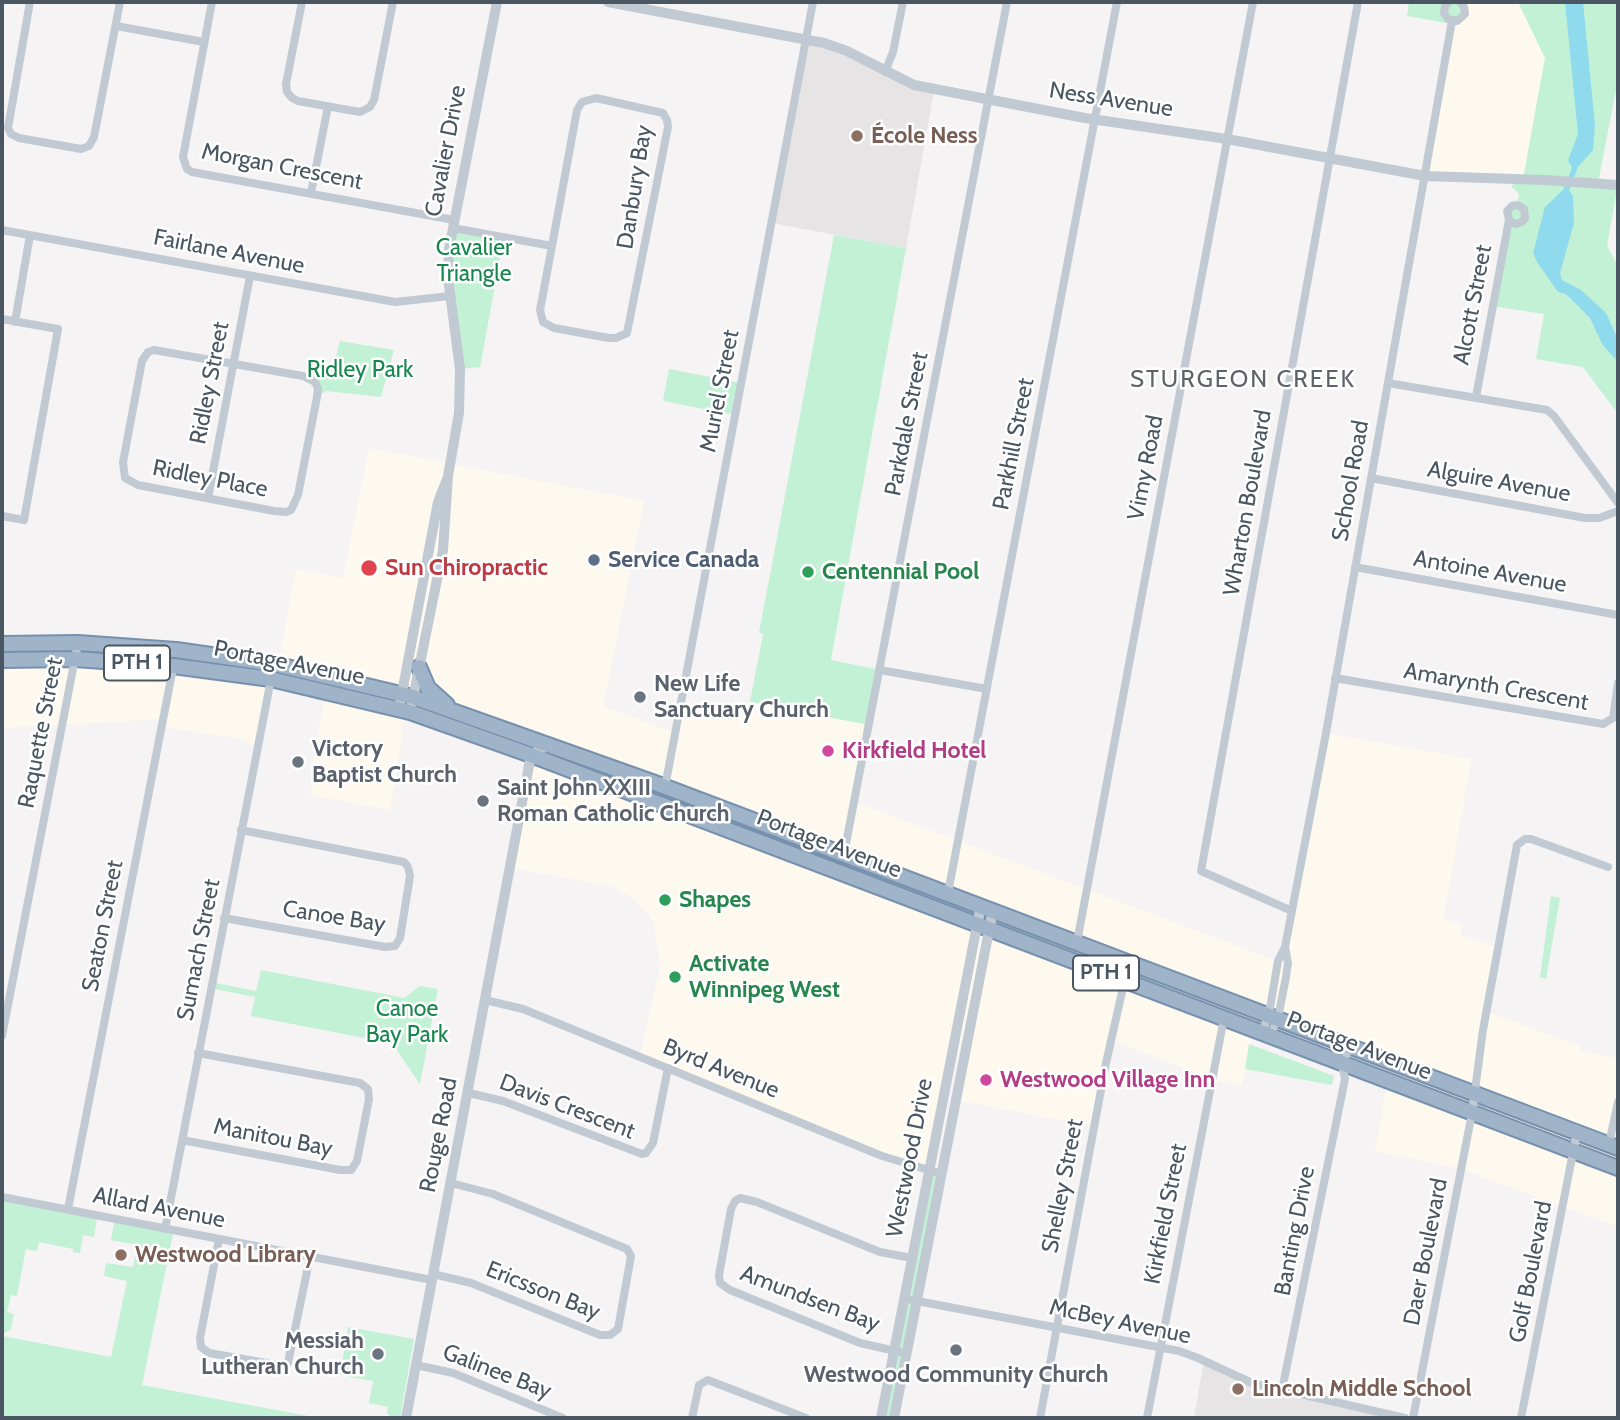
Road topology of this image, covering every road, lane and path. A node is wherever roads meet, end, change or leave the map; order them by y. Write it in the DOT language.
graph roads {
  1 [pos="30,2"];
  2 [pos="121,2"];
  3 [pos="212,2"];
  4 [pos="302,2"];
  5 [pos="393,2"];
  6 [pos="497,2"];
  7 [pos="608,2"];
  8 [pos="813,2"];
  9 [pos="903,2"];
  10 [pos="1007,2"];
  11 [pos="1117,2"];
  12 [pos="1253,2"];
  13 [pos="1358,2"];
  14 [pos="1450,2"];
  15 [pos="1460,2"];
  16 [pos="1452,21"];
  17 [pos="116,26"];
  18 [pos="806,40"];
  19 [pos="204,42"];
  20 [pos="884,72"];
  21 [pos="989,100"];
  22 [pos="328,106"];
  23 [pos="1094,120"];
  24 [pos="1227,139"];
  25 [pos="1329,158"];
  26 [pos="1425,176"];
  27 [pos="1618,184"];
  28 [pos="311,193"];
  29 [pos="1509,220"];
  30 [pos="453,224"];
  31 [pos="2,230"];
  32 [pos="30,235"];
  33 [pos="552,246"];
  34 [pos="250,276"];
  35 [pos="450,296"];
  36 [pos="2,320"];
  37 [pos="15,322"];
  38 [pos="234,363"];
  39 [pos="1388,383"];
  40 [pos="1476,397"];
  41 [pos="448,476"];
  42 [pos="1371,478"];
  43 [pos="208,498"];
  44 [pos="1618,503"];
  45 [pos="1618,510"];
  46 [pos="2,516"];
  47 [pos="1355,567"];
  48 [pos="1618,615"];
  49 [pos="78,643"];
  50 [pos="2,644"];
  51 [pos="176,650"];
  52 [pos="75,659"];
  53 [pos="2,660"];
  54 [pos="173,666"];
  55 [pos="419,667"];
  56 [pos="880,670"];
  57 [pos="1335,678"];
  58 [pos="271,679"];
  59 [pos="1618,683"];
  60 [pos="987,689"];
  61 [pos="406,703"];
  62 [pos="456,712"];
  63 [pos="543,742"];
  64 [pos="511,748"];
  65 [pos="531,755"];
  66 [pos="665,787"];
  67 [pos="241,830"];
  68 [pos="844,854"];
  69 [pos="1608,867"];
  70 [pos="948,894"];
  71 [pos="987,908"];
  72 [pos="1292,911"];
  73 [pos="224,918"];
  74 [pos="983,926"];
  75 [pos="1077,942"];
  76 [pos="1129,961"];
  77 [pos="1125,981"];
  78 [pos="485,1000"];
  79 [pos="1274,1016"];
  80 [pos="1224,1018"];
  81 [pos="1266,1034"];
  82 [pos="2,1036"];
  83 [pos="1355,1048"];
  84 [pos="198,1053"];
  85 [pos="668,1068"];
  86 [pos="1346,1071"];
  87 [pos="469,1093"];
  88 [pos="1475,1093"];
  89 [pos="1618,1102"];
  90 [pos="1472,1113"];
  91 [pos="1577,1132"];
  92 [pos="182,1140"];
  93 [pos="1614,1146"];
  94 [pos="1574,1151"];
  95 [pos="1618,1168"];
  96 [pos="936,1172"];
  97 [pos="451,1183"];
  98 [pos="2,1197"];
  99 [pos="68,1209"];
  100 [pos="165,1228"];
  101 [pos="219,1239"];
  102 [pos="310,1256"];
  103 [pos="912,1258"];
  104 [pos="433,1277"];
  105 [pos="904,1298"];
  106 [pos="917,1301"];
  107 [pos="1057,1328"];
  108 [pos="1160,1348"];
  109 [pos="894,1350"];
  110 [pos="907,1353"];
  111 [pos="416,1364"];
  112 [pos="1282,1390"];
  113 [pos="406,1418"];
  114 [pos="564,1418"];
  115 [pos="692,1418"];
  116 [pos="806,1418"];
  117 [pos="881,1418"];
  118 [pos="894,1418"];
  119 [pos="1040,1418"];
  120 [pos="1147,1418"];
  121 [pos="1405,1418"];
  122 [pos="1413,1418"];
  123 [pos="1521,1418"];
  1 -- 17 [label="street"];
  2 -- 17 [label="street"];
  3 -- 19 [label="street, Morgan Crescent"];
  4 -- 22 [label="street"];
  5 -- 22 [label="street"];
  6 -- 30 [label="street, Cavalier Drive"];
  7 -- 18 [label="street, Ness Avenue"];
  8 -- 18 [label="street, Muriel Street"];
  9 -- 20 [label="street"];
  10 -- 21 [label="street, Parkdale Street"];
  11 -- 23 [label="street, Parkhill Street"];
  12 -- 24 [label="street, Vimy Road"];
  13 -- 25 [label="street, Wharton Boulevard"];
  14 -- 16 [label="street, School Road"];
  15 -- 16 [label="street, School Road"];
  16 -- 26 [label="street, School Road"];
  17 -- 19 [label="street"];
  18 -- 20 [label="street, Ness Avenue"];
  18 -- 66 [label="street, Muriel Street"];
  19 -- 28 [label="street, Morgan Crescent"];
  20 -- 21 [label="street, Ness Avenue"];
  21 -- 23 [label="street, Ness Avenue"];
  21 -- 56 [label="street, Parkdale Street"];
  22 -- 28 [label="street"];
  23 -- 24 [label="street, Ness Avenue"];
  23 -- 60 [label="street, Parkhill Street"];
  24 -- 25 [label="street, Ness Avenue"];
  24 -- 75 [label="street, Vimy Road"];
  25 -- 26 [label="street, Ness Avenue"];
  25 -- 72 [label="street, Wharton Boulevard"];
  26 -- 27 [label="street, Ness Avenue"];
  26 -- 39 [label="street, School Road"];
  28 -- 30 [label="street, Morgan Crescent"];
  29 -- 40 [label="street, Alcott Street"];
  30 -- 33 [label="street"];
  30 -- 35 [label="street, Cavalier Drive"];
  31 -- 32 [label="street, Fairlane Avenue"];
  32 -- 34 [label="street, Fairlane Avenue"];
  32 -- 37 [label="street"];
  33 -- 33 [label="street, Danbury Bay"];
  34 -- 35 [label="street, Fairlane Avenue"];
  34 -- 38 [label="street, Ridley Street"];
  35 -- 41 [label="street, Cavalier Drive"];
  36 -- 37 [label="street"];
  37 -- 46 [label="street"];
  38 -- 43 [label="street, Ridley Street"];
  38 -- 43 [label="street, Ridley Place"];
  38 -- 43 [label="street, Ridley Place"];
  39 -- 40 [label="street"];
  39 -- 42 [label="street, School Road"];
  40 -- 44 [label="street"];
  41 -- 55 [label="street, Cavalier Drive"];
  41 -- 61 [label="street, Cavalier Drive"];
  42 -- 45 [label="street, Alguire Avenue"];
  42 -- 47 [label="street, School Road"];
  47 -- 48 [label="street, Antoine Avenue"];
  47 -- 57 [label="street, School Road"];
  49 -- 50 [label="highway, Portage Avenue / PTH 1"];
  49 -- 51 [label="highway, Portage Avenue / PTH 1"];
  49 -- 52 [label="street, Raquette Street"];
  51 -- 54 [label="street, Seaton Street"];
  51 -- 61 [label="highway, Portage Avenue / PTH 1"];
  52 -- 53 [label="highway, Portage Avenue / PTH 1"];
  52 -- 54 [label="highway, Portage Avenue / PTH 1"];
  52 -- 82 [label="street, Raquette Street"];
  54 -- 58 [label="highway, Portage Avenue / PTH 1"];
  54 -- 99 [label="street, Seaton Street"];
  55 -- 61 [label="street, Cavalier Drive"];
  55 -- 62 [label="highway"];
  56 -- 60 [label="street"];
  56 -- 68 [label="street, Parkdale Street"];
  57 -- 59 [label="street, Amarynth Crescent"];
  57 -- 72 [label="street, School Road"];
  58 -- 61 [label="highway, Portage Avenue / PTH 1"];
  58 -- 67 [label="street, Sumach Street"];
  60 -- 70 [label="street, Parkhill Street"];
  61 -- 62 [label="highway, Portage Avenue / PTH 1"];
  61 -- 64 [label="highway, Portage Avenue / PTH 1"];
  62 -- 63 [label="highway, Portage Avenue / PTH 1"];
  63 -- 64 [label="highway"];
  63 -- 65 [label="street"];
  63 -- 66 [label="highway, Portage Avenue / PTH 1"];
  64 -- 65 [label="highway, Portage Avenue / PTH 1"];
  65 -- 74 [label="highway, Portage Avenue / PTH 1"];
  65 -- 78 [label="street, Rouge Road"];
  66 -- 68 [label="highway, Portage Avenue / PTH 1"];
  67 -- 73 [label="street, Sumach Street"];
  67 -- 73 [label="street, Canoe Bay"];
  68 -- 70 [label="highway, Portage Avenue / PTH 1"];
  69 -- 88 [label="street, Daer Boulevard"];
  70 -- 71 [label="highway, Portage Avenue / PTH 1"];
  71 -- 74 [label="street, Westwood Drive"];
  71 -- 75 [label="highway, Portage Avenue / PTH 1"];
  72 -- 79 [label="street, School Road"];
  73 -- 84 [label="street, Sumach Street"];
  74 -- 77 [label="highway, Portage Avenue / PTH 1"];
  74 -- 96 [label="street, Westwood Drive"];
  75 -- 76 [label="highway, Portage Avenue / PTH 1"];
  76 -- 77 [label="street, Shelley Street"];
  76 -- 79 [label="highway, Portage Avenue / PTH 1"];
  77 -- 80 [label="highway, Portage Avenue / PTH 1"];
  77 -- 107 [label="street, Shelley Street"];
  78 -- 85 [label="street, Byrd Avenue"];
  78 -- 87 [label="street, Rouge Road"];
  79 -- 81 [label="street, School Road"];
  79 -- 83 [label="highway, Portage Avenue / PTH 1"];
  80 -- 81 [label="highway, Portage Avenue / PTH 1"];
  80 -- 108 [label="street, Kirkfield Street"];
  81 -- 86 [label="highway, Portage Avenue / PTH 1"];
  83 -- 86 [label="street, Banting Drive"];
  83 -- 88 [label="highway, Portage Avenue / PTH 1"];
  84 -- 92 [label="street, Sumach Street"];
  84 -- 92 [label="street, Manitou Bay"];
  85 -- 87 [label="street, Davis Crescent"];
  85 -- 96 [label="street, Byrd Avenue"];
  86 -- 90 [label="highway, Portage Avenue / PTH 1"];
  86 -- 112 [label="street, Banting Drive"];
  87 -- 97 [label="street, Rouge Road"];
  88 -- 90 [label="street, Daer Boulevard"];
  88 -- 91 [label="highway, Portage Avenue / PTH 1"];
  89 -- 93 [label="street"];
  90 -- 94 [label="highway, Portage Avenue / PTH 1"];
  90 -- 122 [label="street, Daer Boulevard"];
  91 -- 93 [label="highway, Portage Avenue / PTH 1"];
  91 -- 94 [label="street, Golf Boulevard"];
  92 -- 100 [label="street, Sumach Street"];
  94 -- 95 [label="highway, Portage Avenue / PTH 1"];
  94 -- 123 [label="street, Golf Boulevard"];
  96 -- 103 [label="street, Westwood Drive"];
  96 -- 106 [label="street, Westwood Drive"];
  97 -- 104 [label="street, Rouge Road"];
  97 -- 104 [label="street, Ericsson Bay"];
  98 -- 99 [label="street, Allard Avenue"];
  99 -- 100 [label="street, Allard Avenue"];
  100 -- 101 [label="street, Allard Avenue"];
  101 -- 102 [label="street, Allard Avenue"];
  101 -- 102 [label="street"];
  102 -- 104 [label="street, Allard Avenue"];
  103 -- 105 [label="street, Westwood Drive"];
  103 -- 109 [label="street, Amundsen Bay"];
  104 -- 111 [label="street, Rouge Road"];
  105 -- 106 [label="street, McBey Avenue"];
  105 -- 109 [label="street, Westwood Drive"];
  106 -- 107 [label="street, McBey Avenue"];
  106 -- 110 [label="street, Westwood Drive"];
  107 -- 108 [label="street, McBey Avenue"];
  107 -- 119 [label="street, Shelley Street"];
  108 -- 112 [label="street, McBey Avenue"];
  108 -- 120 [label="street, Kirkfield Street"];
  109 -- 110 [label="street, Amundsen Bay"];
  109 -- 117 [label="street, Westwood Drive"];
  110 -- 118 [label="street, Westwood Drive"];
  111 -- 113 [label="street, Rouge Road"];
  111 -- 114 [label="street, Galinee Bay"];
  112 -- 121 [label="street, McBey Avenue"];
  115 -- 116 [label="street"];
}
